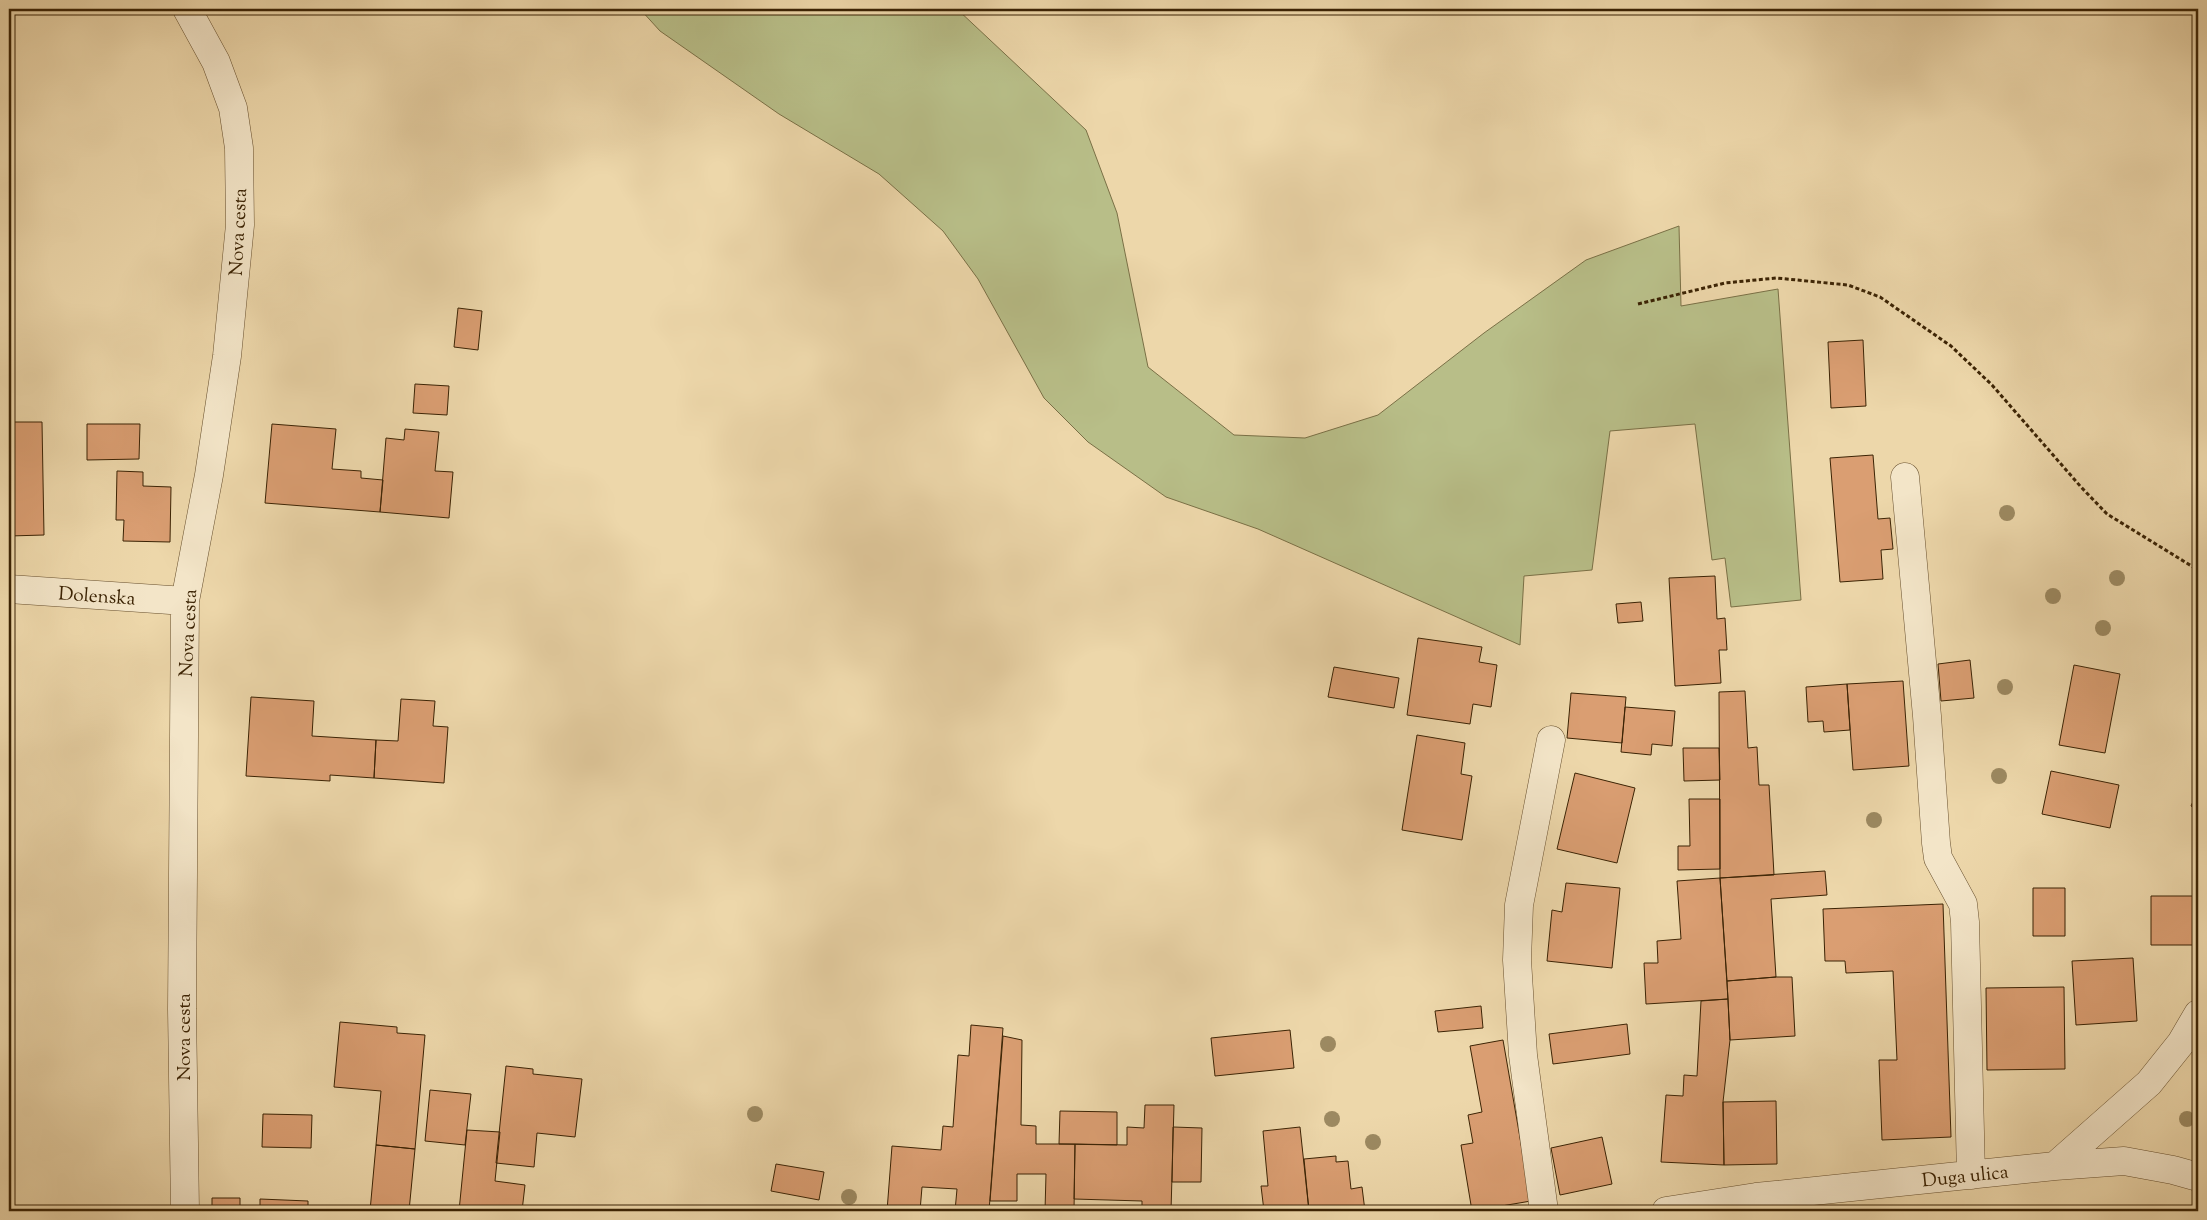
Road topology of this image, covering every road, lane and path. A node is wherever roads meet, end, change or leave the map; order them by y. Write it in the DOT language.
graph roads {
  1 [pos="187,9"];
  2 [pos="1638,304"];
  3 [pos="1905,476"];
  4 [pos="2198,570"];
  5 [pos="9,589"];
  6 [pos="185,601"];
  7 [pos="1550,740"];
  8 [pos="2198,1014"];
  9 [pos="2055,1166"];
  10 [pos="2196,1173"];
  11 [pos="1971,1175"];
  12 [pos="1749,1204"];
  13 [pos="185,1211"];
  14 [pos="1544,1211"];
  15 [pos="1666,1211"];
  1 -- 6 [label="street, Nova cesta"];
  2 -- 4 [label="path"];
  3 -- 11 [label="street"];
  5 -- 6 [label="street, Dolenska"];
  6 -- 13 [label="street, Nova cesta"];
  7 -- 14 [label="street"];
  8 -- 9 [label="street"];
  9 -- 10 [label="street, Duga ulica"];
  9 -- 11 [label="street, Duga ulica"];
  11 -- 12 [label="street, Duga ulica"];
  12 -- 15 [label="street, Duga ulica"];
}
